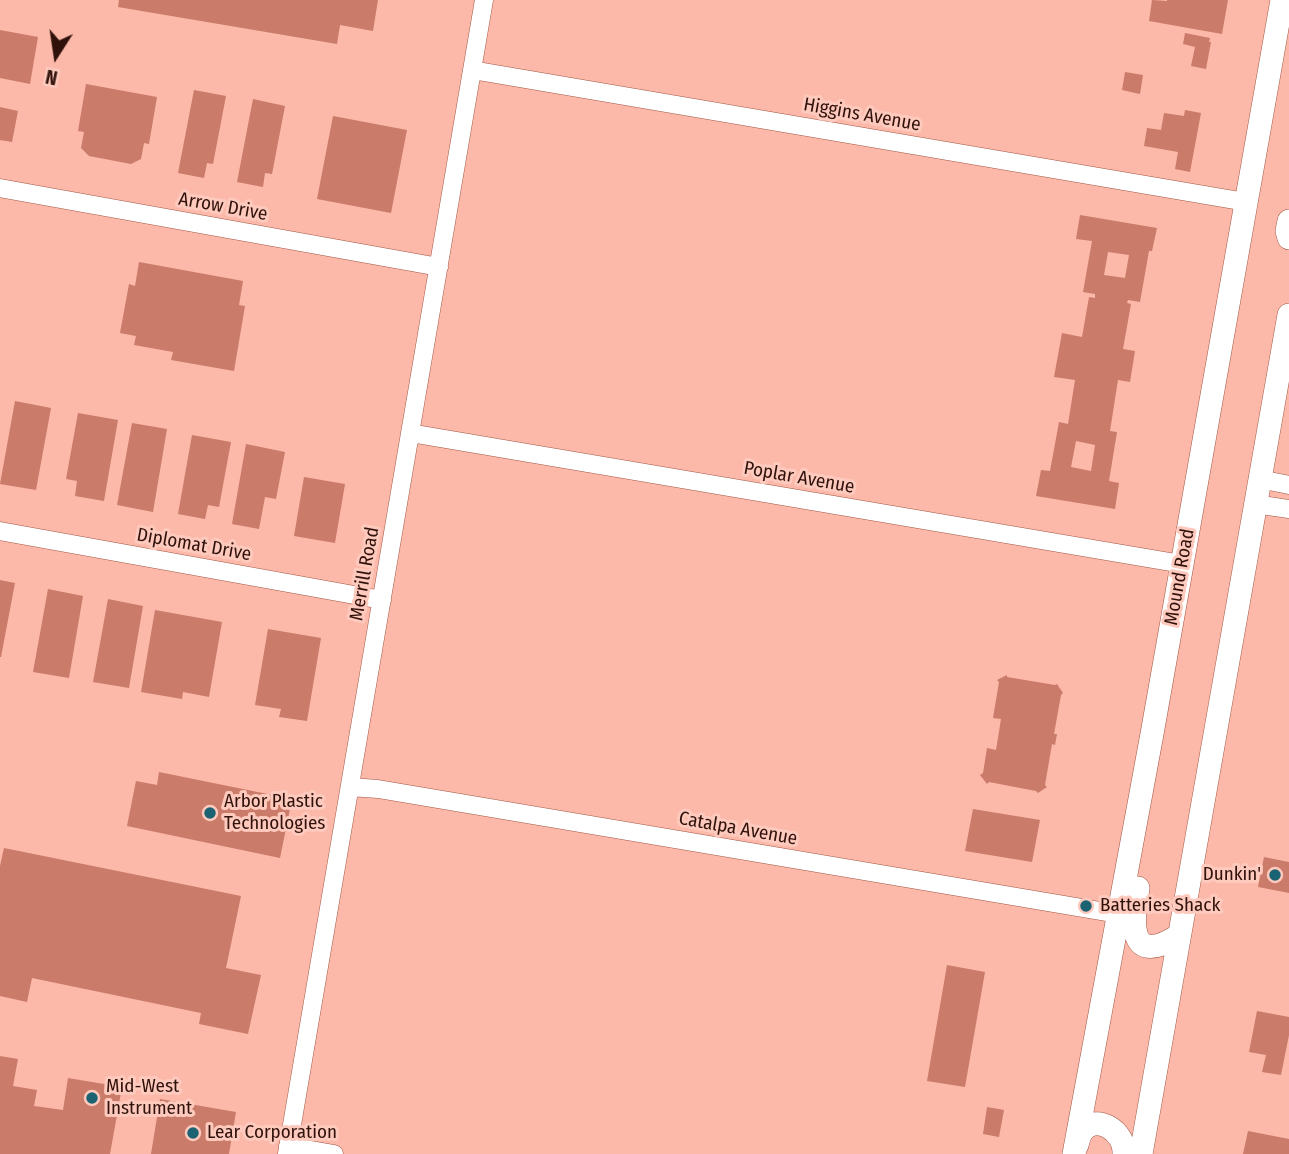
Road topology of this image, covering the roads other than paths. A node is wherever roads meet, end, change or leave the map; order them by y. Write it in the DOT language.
graph roads {
  1 [pos="484,0"];
  2 [pos="1282,0"];
  3 [pos="472,70"];
  4 [pos="1278,80"];
  5 [pos="0,188"];
  6 [pos="1246,202"];
  7 [pos="1289,221"];
  8 [pos="1289,238"];
  9 [pos="439,267"];
  10 [pos="1289,314"];
  11 [pos="410,433"];
  12 [pos="1259,479"];
  13 [pos="1289,485"];
  14 [pos="1255,504"];
  15 [pos="1289,509"];
  16 [pos="0,531"];
  17 [pos="1182,565"];
  18 [pos="382,600"];
  19 [pos="1152,734"];
  20 [pos="350,787"];
  21 [pos="1118,914"];
  22 [pos="1178,936"];
  23 [pos="288,1150"];
  24 [pos="334,1154"];
  25 [pos="1074,1154"];
  26 [pos="1124,1154"];
  27 [pos="1141,1154"];
  1 -- 3 [label="street, Merrill Road"];
  2 -- 4 [label="main road, Mound Road"];
  3 -- 6 [label="street, Higgins Avenue"];
  3 -- 9 [label="street, Merrill Road"];
  4 -- 6 [label="main road, Mound Road"];
  5 -- 9 [label="street, Arrow Drive"];
  6 -- 17 [label="main road, Mound Road"];
  7 -- 8 [label="main road"];
  9 -- 11 [label="street, Merrill Road"];
  10 -- 12 [label="main road"];
  11 -- 17 [label="street, Poplar Avenue"];
  11 -- 18 [label="street, Merrill Road"];
  12 -- 13 [label="street"];
  12 -- 14 [label="main road"];
  14 -- 15 [label="street"];
  14 -- 22 [label="main road"];
  16 -- 18 [label="street, Diplomat Drive"];
  17 -- 19 [label="main road, Mound Road"];
  18 -- 20 [label="street, Merrill Road"];
  19 -- 21 [label="main road, Mound Road"];
  19 -- 22 [label="main road"];
  20 -- 21 [label="street, Catalpa Avenue"];
  20 -- 23 [label="street, Merrill Road"];
  21 -- 25 [label="main road, Mound Road"];
  22 -- 27 [label="main road"];
  23 -- 24 [label="street"];
  25 -- 26 [label="main road"];
}
